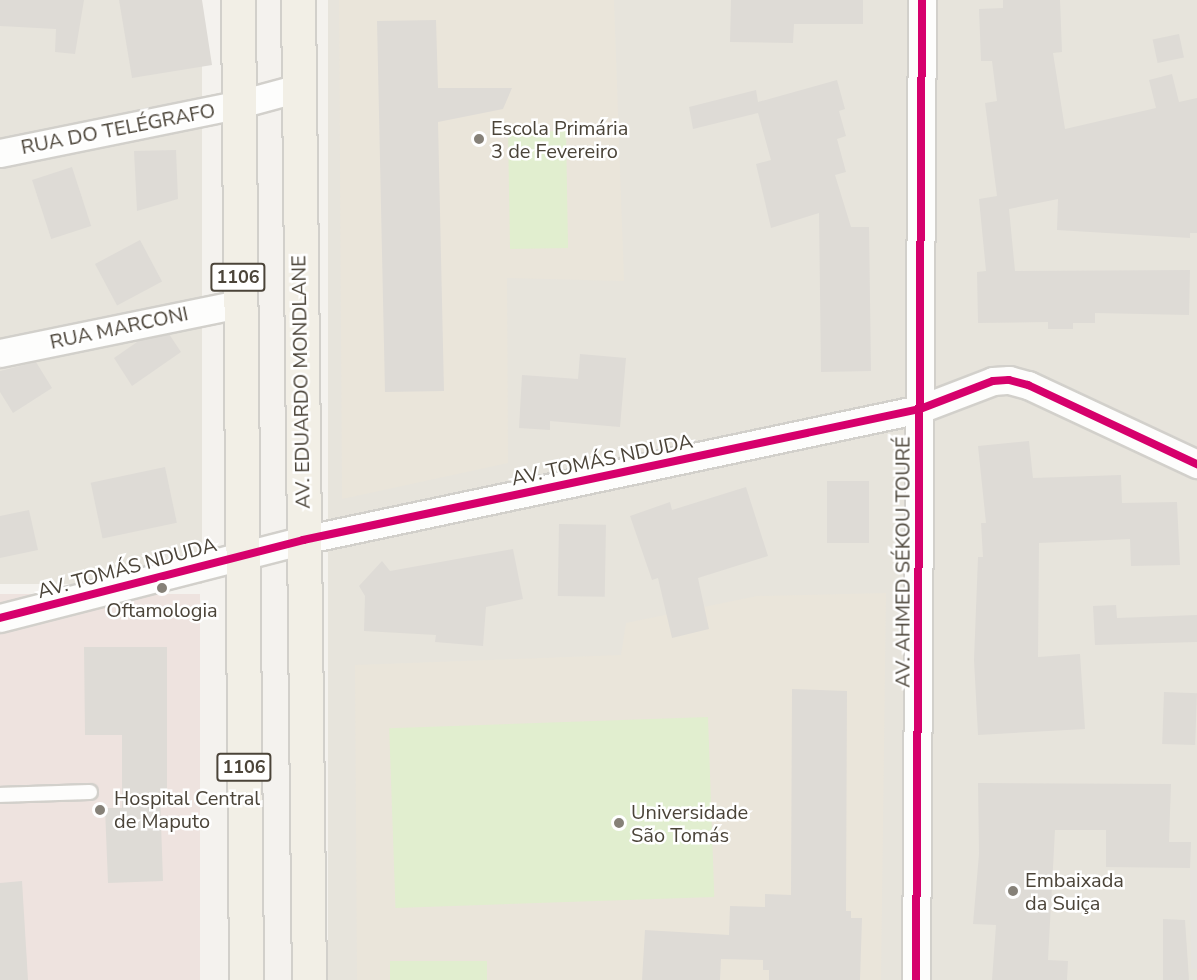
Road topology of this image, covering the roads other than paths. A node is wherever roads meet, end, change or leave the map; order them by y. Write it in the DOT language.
graph roads {
  1 [pos="238,0"];
  2 [pos="298,0"];
  3 [pos="922,0"];
  4 [pos="299,88"];
  5 [pos="236,105"];
  6 [pos="0,153"];
  7 [pos="239,304"];
  8 [pos="0,353"];
  9 [pos="920,409"];
  10 [pos="1197,464"];
  11 [pos="303,540"];
  12 [pos="242,555"];
  13 [pos="0,618"];
  14 [pos="90,792"];
  15 [pos="0,795"];
  16 [pos="246,980"];
  17 [pos="309,980"];
  18 [pos="916,980"];
  1 -- 5 [label="main road, 1106"];
  2 -- 4 [label="main road, AV. EDUARDO MONDLANE"];
  3 -- 9 [label="street, AV. AHMED SÉKOU TOURÉ"];
  4 -- 5 [label="street, RUA DO TELÉGRAFO"];
  4 -- 11 [label="main road, AV. EDUARDO MONDLANE"];
  5 -- 6 [label="street, RUA DO TELÉGRAFO"];
  5 -- 7 [label="main road, 1106"];
  7 -- 8 [label="street, RUA MARCONI"];
  7 -- 12 [label="main road, 1106"];
  9 -- 10 [label="street, AV. TOMÁS NDUDA"];
  9 -- 11 [label="street, AV. TOMÁS NDUDA"];
  9 -- 18 [label="street, AV. AHMED SÉKOU TOURÉ"];
  11 -- 12 [label="street, AV. TOMÁS NDUDA"];
  11 -- 17 [label="main road, AV. EDUARDO MONDLANE"];
  12 -- 13 [label="street, AV. TOMÁS NDUDA"];
  12 -- 16 [label="main road, 1106"];
  14 -- 15 [label="lane"];
}
